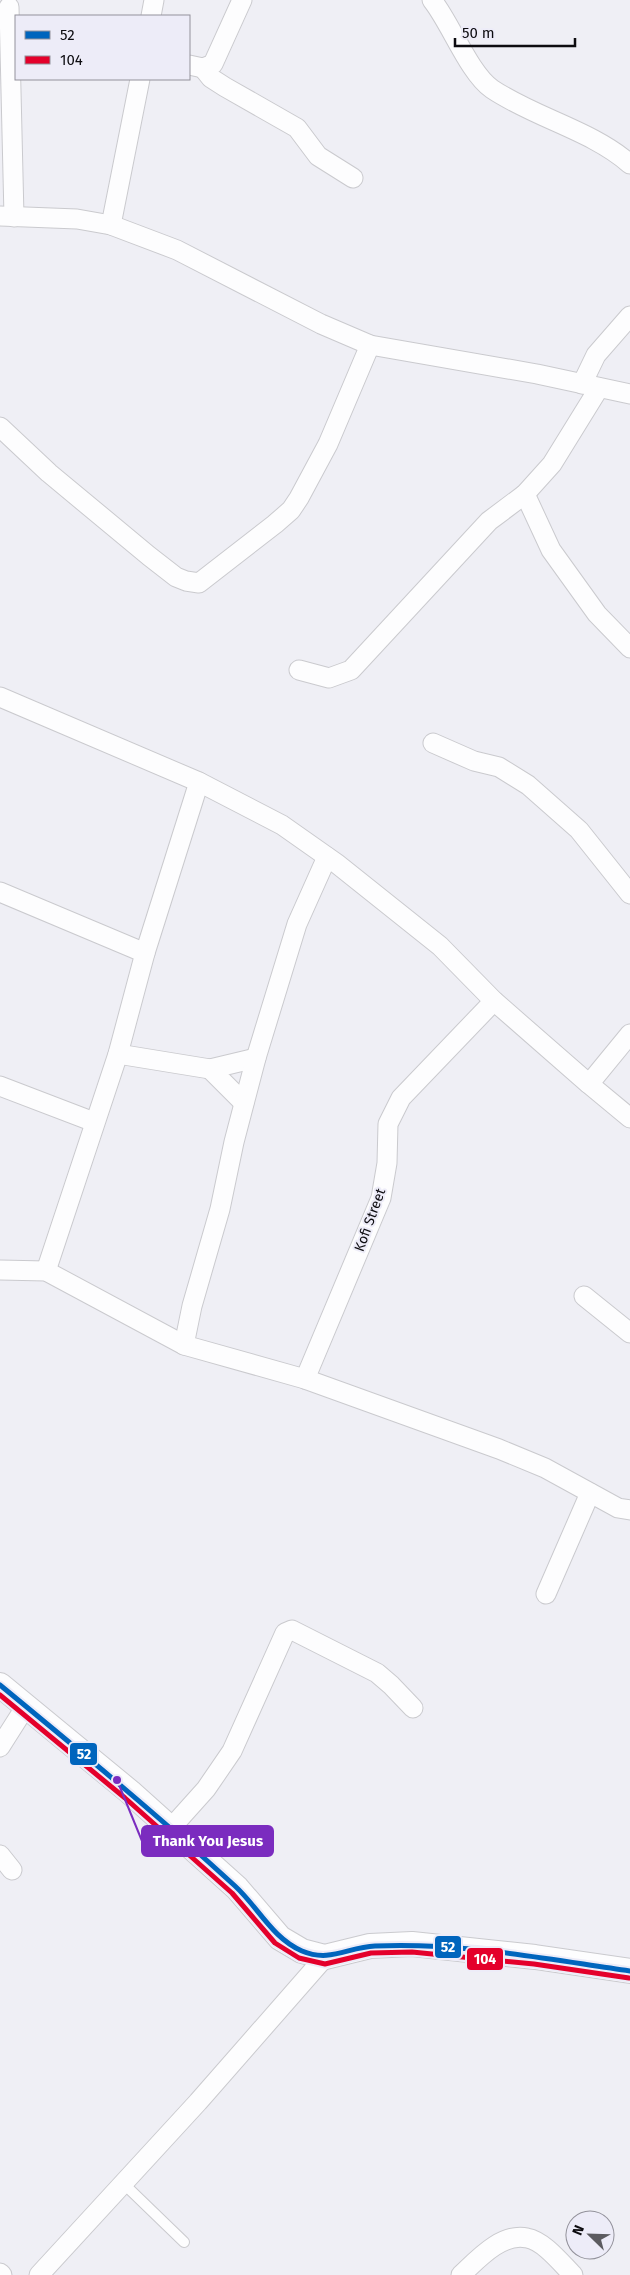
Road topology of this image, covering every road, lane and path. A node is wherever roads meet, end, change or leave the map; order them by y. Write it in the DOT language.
graph roads {
  1 [pos="154,0"];
  2 [pos="242,0"];
  3 [pos="432,0"];
  4 [pos="9,7"];
  5 [pos="151,15"];
  6 [pos="196,66"];
  7 [pos="140,80"];
  8 [pos="630,164"];
  9 [pos="354,178"];
  10 [pos="7,216"];
  11 [pos="111,224"];
  12 [pos="630,316"];
  13 [pos="370,345"];
  14 [pos="590,386"];
  15 [pos="630,394"];
  16 [pos="0,427"];
  17 [pos="524,494"];
  18 [pos="630,648"];
  19 [pos="299,670"];
  20 [pos="0,697"];
  21 [pos="433,743"];
  22 [pos="199,782"];
  23 [pos="327,857"];
  24 [pos="0,892"];
  25 [pos="630,894"];
  26 [pos="145,953"];
  27 [pos="494,1001"];
  28 [pos="630,1034"];
  29 [pos="118,1054"];
  30 [pos="256,1058"];
  31 [pos="210,1068"];
  32 [pos="589,1084"];
  33 [pos="0,1086"];
  34 [pos="244,1103"];
  35 [pos="630,1118"];
  36 [pos="94,1122"];
  37 [pos="0,1270"];
  38 [pos="46,1271"];
  39 [pos="584,1296"];
  40 [pos="630,1333"];
  41 [pos="184,1345"];
  42 [pos="305,1379"];
  43 [pos="590,1493"];
  44 [pos="630,1510"];
  45 [pos="546,1594"];
  46 [pos="0,1685"];
  47 [pos="26,1706"];
  48 [pos="413,1708"];
  49 [pos="0,1747"];
  50 [pos="171,1828"];
  51 [pos="0,1855"];
  52 [pos="12,1870"];
  53 [pos="325,1957"];
  54 [pos="630,1971"];
  55 [pos="123,2183"];
  56 [pos="184,2242"];
  57 [pos="39,2275"];
  58 [pos="461,2275"];
  59 [pos="573,2275"];
  1 -- 5 [label="street"];
  2 -- 6 [label="street"];
  3 -- 8 [label="street"];
  4 -- 10 [label="street"];
  6 -- 9 [label="street"];
  7 -- 11 [label="street"];
  10 -- 11 [label="street"];
  11 -- 13 [label="street"];
  12 -- 14 [label="street"];
  13 -- 14 [label="street"];
  13 -- 16 [label="street"];
  14 -- 15 [label="street"];
  14 -- 17 [label="street"];
  17 -- 18 [label="street"];
  17 -- 19 [label="street"];
  20 -- 22 [label="street"];
  21 -- 25 [label="street"];
  22 -- 23 [label="street"];
  22 -- 26 [label="street"];
  23 -- 27 [label="street"];
  23 -- 30 [label="street"];
  24 -- 26 [label="street"];
  26 -- 29 [label="street"];
  27 -- 32 [label="street"];
  27 -- 42 [label="street, Kofi Street"];
  28 -- 32 [label="street"];
  29 -- 31 [label="street"];
  29 -- 36 [label="street"];
  30 -- 31 [label="street"];
  30 -- 34 [label="street"];
  31 -- 34 [label="street"];
  32 -- 35 [label="street"];
  33 -- 36 [label="street"];
  34 -- 41 [label="street"];
  36 -- 38 [label="street"];
  37 -- 38 [label="street"];
  38 -- 41 [label="street"];
  39 -- 40 [label="street"];
  41 -- 42 [label="street"];
  42 -- 43 [label="street"];
  43 -- 44 [label="street"];
  43 -- 45 [label="street"];
  46 -- 47 [label="street"];
  47 -- 49 [label="street"];
  47 -- 50 [label="street"];
  48 -- 50 [label="street"];
  50 -- 53 [label="street"];
  51 -- 52 [label="street"];
  53 -- 54 [label="street"];
  53 -- 55 [label="street"];
  55 -- 56 [label="lane"];
  55 -- 57 [label="street"];
  58 -- 59 [label="street"];
}
